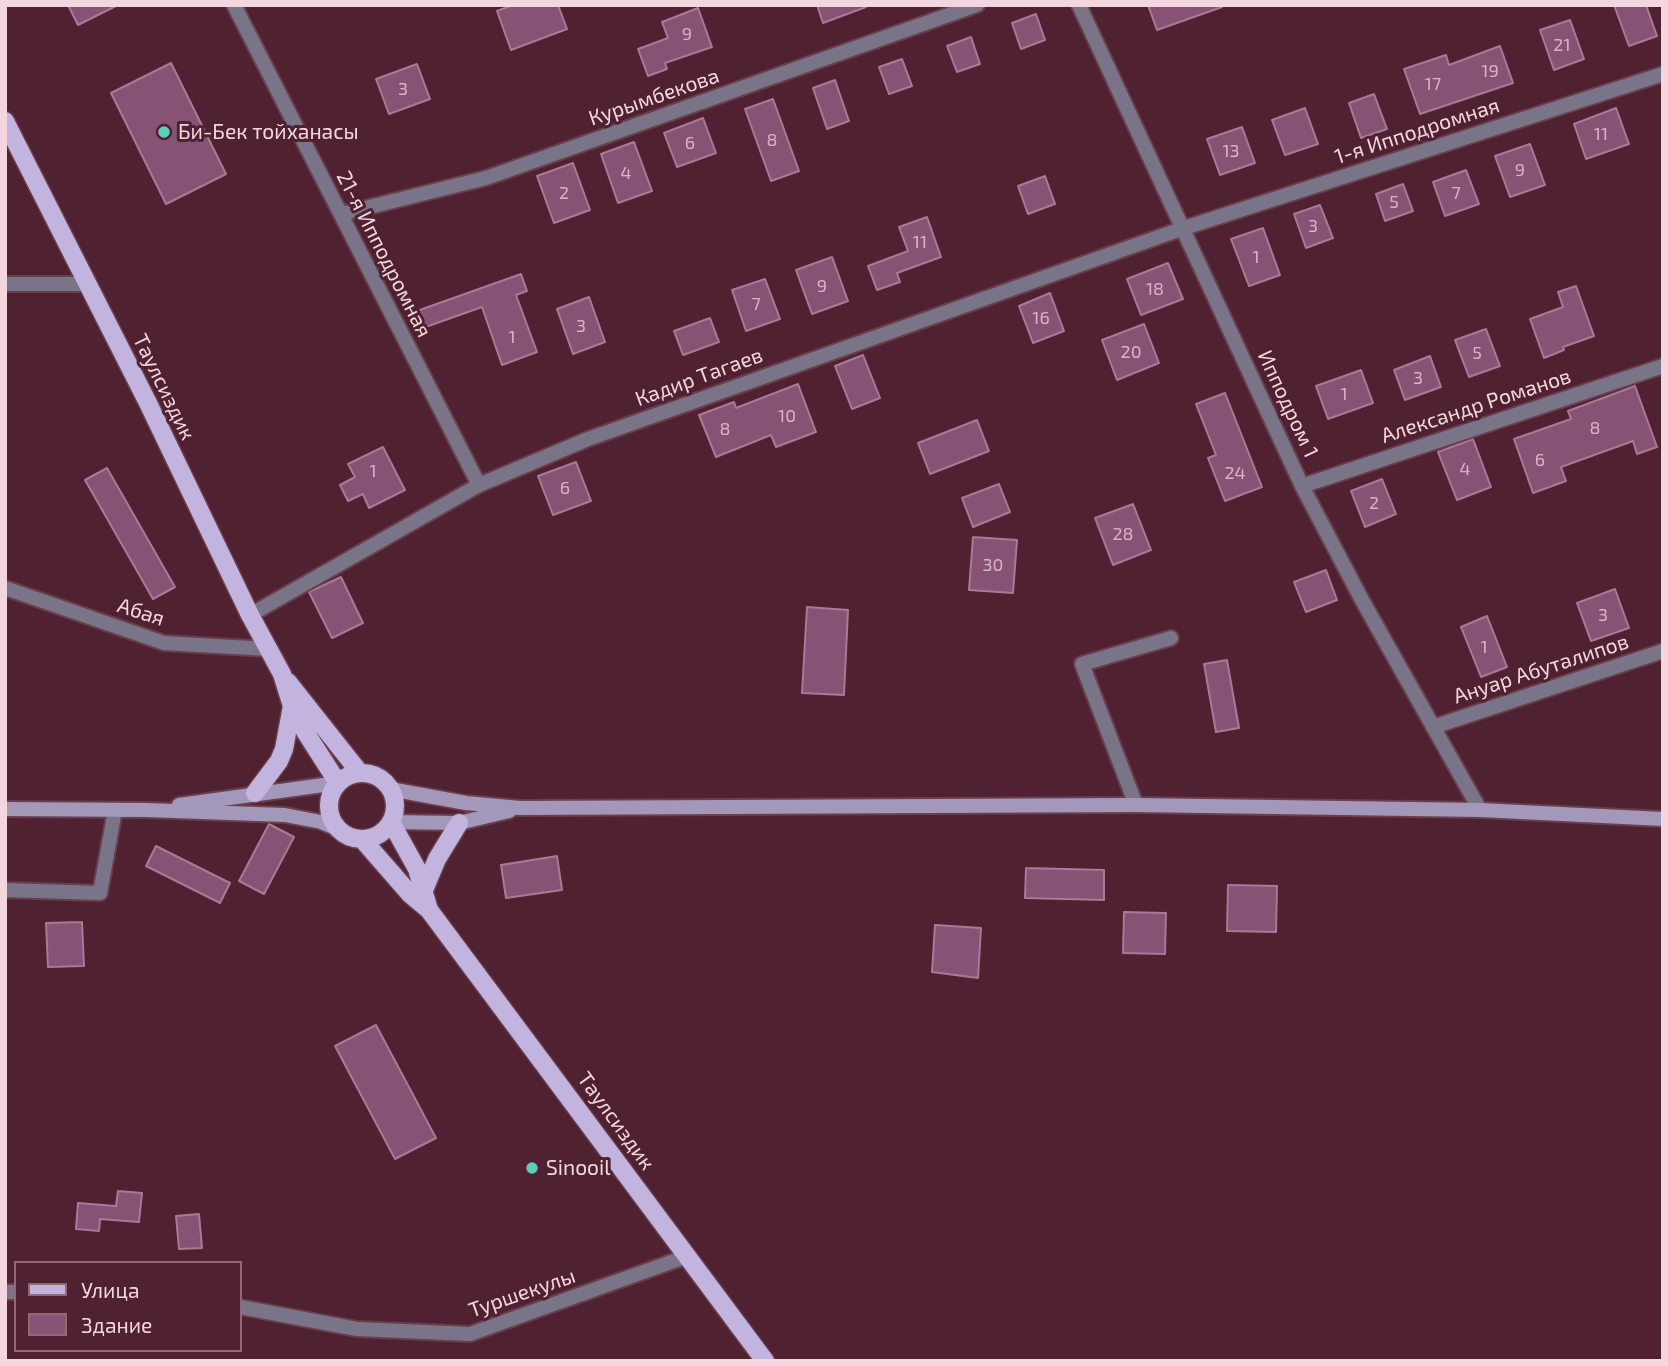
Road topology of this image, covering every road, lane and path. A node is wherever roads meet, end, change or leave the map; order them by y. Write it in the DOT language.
graph roads {
  1 [pos="234,5"];
  2 [pos="977,5"];
  3 [pos="1079,5"];
  4 [pos="1663,74"];
  5 [pos="5,121"];
  6 [pos="341,214"];
  7 [pos="1184,228"];
  8 [pos="87,284"];
  9 [pos="5,285"];
  10 [pos="1663,366"];
  11 [pos="479,485"];
  12 [pos="1302,486"];
  13 [pos="5,588"];
  14 [pos="250,615"];
  15 [pos="1171,638"];
  16 [pos="268,649"];
  17 [pos="1663,651"];
  18 [pos="282,674"];
  19 [pos="292,706"];
  20 [pos="1433,727"];
  21 [pos="360,773"];
  22 [pos="338,783"];
  23 [pos="390,789"];
  24 [pos="255,793"];
  25 [pos="1136,805"];
  26 [pos="520,808"];
  27 [pos="5,809"];
  28 [pos="116,810"];
  29 [pos="146,810"];
  30 [pos="1480,810"];
  31 [pos="1663,819"];
  32 [pos="391,822"];
  33 [pos="459,823"];
  34 [pos="338,829"];
  35 [pos="362,839"];
  36 [pos="5,890"];
  37 [pos="424,890"];
  38 [pos="429,910"];
  39 [pos="688,1256"];
  40 [pos="242,1307"];
  41 [pos="765,1361"];
  1 -- 6 [label="street, 21-я Ипподромная"];
  2 -- 6 [label="street, Курымбекова"];
  3 -- 7 [label="street, Ипподром 1"];
  4 -- 7 [label="street, 1-я Ипподромная"];
  5 -- 8 [label="main road, Таулсиздик"];
  6 -- 11 [label="street, 21-я Ипподромная"];
  7 -- 11 [label="street, Кадир Тагаев"];
  7 -- 12 [label="street, Ипподром 1"];
  8 -- 9 [label="street"];
  8 -- 14 [label="main road, Таулсиздик"];
  10 -- 12 [label="street, Александр Романов"];
  11 -- 14 [label="street, Кадир Тагаев"];
  12 -- 20 [label="street, Ипподром 1"];
  13 -- 16 [label="street, Абая"];
  14 -- 16 [label="main road, Таулсиздик"];
  15 -- 25 [label="street"];
  16 -- 18 [label="main road, Таулсиздик"];
  17 -- 20 [label="street, Ануар Абуталипов"];
  18 -- 19 [label="main road, Таулсиздик"];
  18 -- 21 [label="main road, Таулсиздик"];
  19 -- 22 [label="main road, Таулсиздик"];
  19 -- 24 [label="main road"];
  20 -- 30 [label="street, Ипподром 1"];
  21 -- 22 [label="main road"];
  21 -- 23 [label="main road"];
  22 -- 24 [label="main road"];
  22 -- 34 [label="main road"];
  23 -- 26 [label="main road"];
  23 -- 32 [label="main road"];
  24 -- 29 [label="main road"];
  25 -- 26 [label="main road"];
  25 -- 30 [label="main road"];
  26 -- 33 [label="main road"];
  27 -- 28 [label="main road"];
  28 -- 29 [label="main road"];
  28 -- 36 [label="street"];
  29 -- 34 [label="main road"];
  30 -- 31 [label="main road"];
  32 -- 33 [label="main road"];
  32 -- 35 [label="main road"];
  32 -- 37 [label="main road, Таулсиздик"];
  33 -- 37 [label="main road"];
  34 -- 35 [label="main road"];
  35 -- 38 [label="main road, Таулсиздик"];
  37 -- 38 [label="main road, Таулсиздик"];
  38 -- 39 [label="main road, Таулсиздик"];
  39 -- 40 [label="street, Туршекулы"];
  39 -- 41 [label="main road, Таулсиздик"];
}
